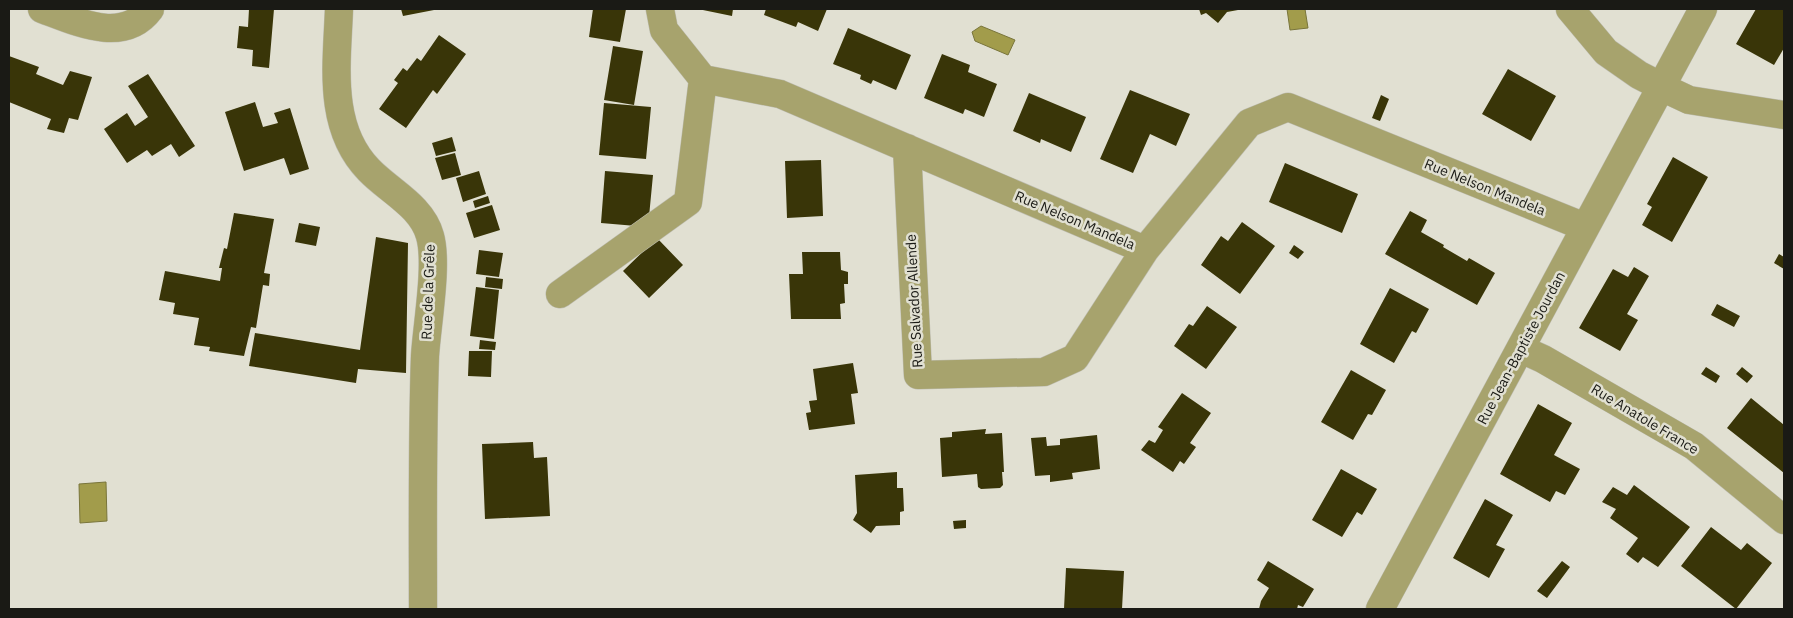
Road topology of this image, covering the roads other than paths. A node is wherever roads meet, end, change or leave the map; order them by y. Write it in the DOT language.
graph roads {
  1 [pos="42,9"];
  2 [pos="150,9"];
  3 [pos="339,9"];
  4 [pos="660,9"];
  5 [pos="1570,9"];
  6 [pos="1703,9"];
  7 [pos="703,79"];
  8 [pos="1661,86"];
  9 [pos="1784,115"];
  10 [pos="906,148"];
  11 [pos="1585,228"];
  12 [pos="1145,250"];
  13 [pos="560,294"];
  14 [pos="1521,349"];
  15 [pos="1784,520"];
  16 [pos="422,609"];
  17 [pos="1380,609"];
  1 -- 2 [label="street"];
  3 -- 16 [label="street, Rue de la Grêle"];
  4 -- 7 [label="street"];
  5 -- 8 [label="street"];
  6 -- 8 [label="street, Rue Jean-Baptiste Jourdan"];
  7 -- 10 [label="street, Rue Nelson Mandela"];
  7 -- 13 [label="street"];
  8 -- 9 [label="street"];
  8 -- 11 [label="street, Rue Jean-Baptiste Jourdan"];
  10 -- 12 [label="street, Rue Nelson Mandela"];
  10 -- 12 [label="street, Rue Salvador Allende"];
  11 -- 12 [label="street, Rue Nelson Mandela"];
  11 -- 14 [label="street, Rue Jean-Baptiste Jourdan"];
  14 -- 15 [label="street, Rue Anatole France"];
  14 -- 17 [label="street, Rue Jean-Baptiste Jourdan"];
}
